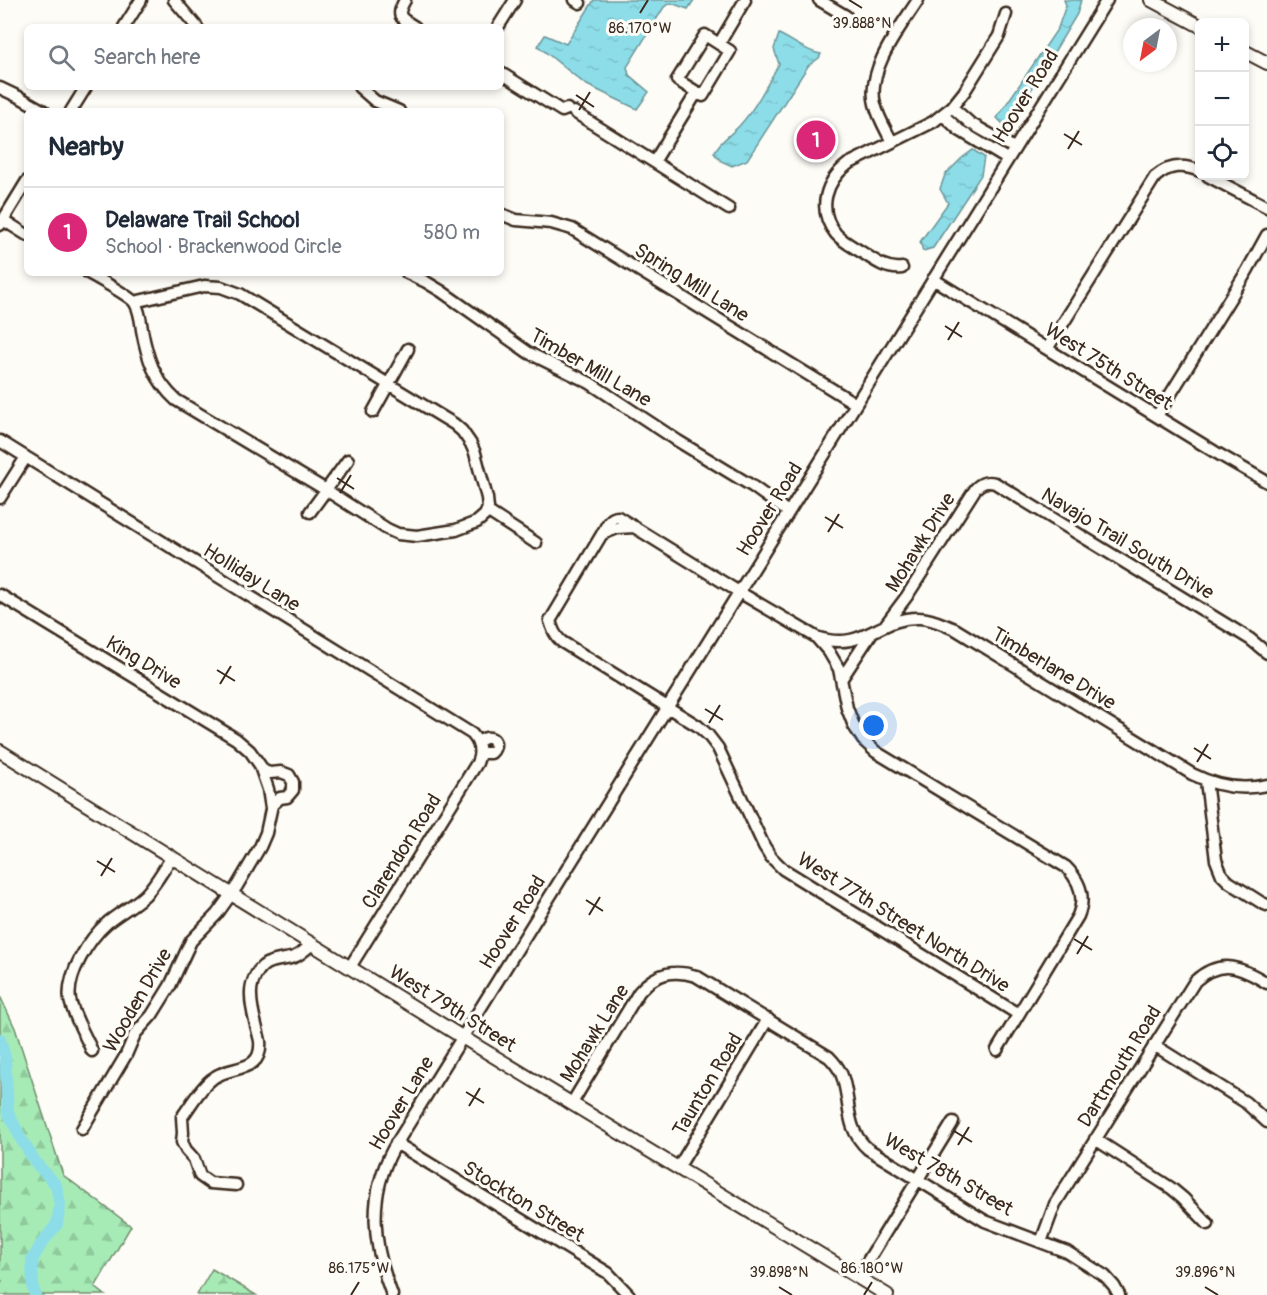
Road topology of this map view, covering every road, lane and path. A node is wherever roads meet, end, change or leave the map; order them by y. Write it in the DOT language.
graph roads {
  1 [pos="141,0"];
  2 [pos="174,0"];
  3 [pos="405,0"];
  4 [pos="515,0"];
  5 [pos="745,0"];
  6 [pos="819,0"];
  7 [pos="918,0"];
  8 [pos="1107,0"];
  9 [pos="1151,0"];
  10 [pos="1006,14"];
  11 [pos="846,16"];
  12 [pos="1195,23"];
  13 [pos="126,24"];
  14 [pos="194,24"];
  15 [pos="410,24"];
  16 [pos="500,24"];
  17 [pos="719,44"];
  18 [pos="1249,53"];
  19 [pos="1267,63"];
  20 [pos="504,75"];
  21 [pos="0,88"];
  22 [pos="84,90"];
  23 [pos="362,90"];
  24 [pos="697,92"];
  25 [pos="39,108"];
  26 [pos="73,108"];
  27 [pos="392,108"];
  28 [pos="947,111"];
  29 [pos="892,142"];
  30 [pos="1014,148"];
  31 [pos="1007,159"];
  32 [pos="654,162"];
  33 [pos="1195,169"];
  34 [pos="1216,180"];
  35 [pos="24,187"];
  36 [pos="1267,207"];
  37 [pos="729,209"];
  38 [pos="504,215"];
  39 [pos="1,222"];
  40 [pos="24,234"];
  41 [pos="1267,235"];
  42 [pos="902,268"];
  43 [pos="93,276"];
  44 [pos="413,276"];
  45 [pos="933,279"];
  46 [pos="134,302"];
  47 [pos="408,349"];
  48 [pos="1047,349"];
  49 [pos="388,384"];
  50 [pos="856,404"];
  51 [pos="373,412"];
  52 [pos="1157,416"];
  53 [pos="0,441"];
  54 [pos="26,457"];
  55 [pos="348,460"];
  56 [pos="986,482"];
  57 [pos="1267,482"];
  58 [pos="326,490"];
  59 [pos="0,498"];
  60 [pos="310,512"];
  61 [pos="788,512"];
  62 [pos="486,513"];
  63 [pos="635,527"];
  64 [pos="603,534"];
  65 [pos="536,543"];
  66 [pos="739,592"];
  67 [pos="0,595"];
  68 [pos="907,596"];
  69 [pos="920,618"];
  70 [pos="886,624"];
  71 [pos="871,633"];
  72 [pos="816,637"];
  73 [pos="1267,653"];
  74 [pos="842,678"];
  75 [pos="667,707"];
  76 [pos="479,747"];
  77 [pos="495,750"];
  78 [pos="0,751"];
  79 [pos="261,768"];
  80 [pos="1206,781"];
  81 [pos="1267,785"];
  82 [pos="271,809"];
  83 [pos="172,857"];
  84 [pos="231,894"];
  85 [pos="1267,905"];
  86 [pos="312,944"];
  87 [pos="350,967"];
  88 [pos="683,973"];
  89 [pos="1267,983"];
  90 [pos="1018,1014"];
  91 [pos="768,1019"];
  92 [pos="462,1037"];
  93 [pos="1154,1045"];
  94 [pos="997,1050"];
  95 [pos="92,1051"];
  96 [pos="572,1103"];
  97 [pos="953,1122"];
  98 [pos="1267,1122"];
  99 [pos="82,1129"];
  100 [pos="1095,1138"];
  101 [pos="396,1143"];
  102 [pos="678,1168"];
  103 [pos="918,1180"];
  104 [pos="236,1185"];
  105 [pos="1208,1224"];
  106 [pos="1041,1242"];
  107 [pos="858,1278"];
  108 [pos="392,1295"];
  109 [pos="629,1295"];
  110 [pos="887,1295"];
  111 [pos="1119,1295"];
  1 -- 13 [label="street"];
  2 -- 14 [label="street"];
  3 -- 15 [label="street"];
  4 -- 16 [label="street"];
  5 -- 17 [label="street"];
  6 -- 11 [label="street"];
  7 -- 29 [label="street"];
  8 -- 30 [label="street, Hoover Road"];
  9 -- 12 [label="main road"];
  10 -- 28 [label="street"];
  17 -- 24 [label="street"];
  17 -- 24 [label="street"];
  18 -- 19 [label="main road"];
  20 -- 32 [label="street"];
  21 -- 25 [label="street"];
  22 -- 26 [label="street"];
  23 -- 27 [label="street"];
  24 -- 32 [label="street"];
  28 -- 29 [label="street"];
  28 -- 30 [label="street"];
  28 -- 31 [label="street"];
  29 -- 42 [label="street"];
  30 -- 31 [label="street, Hoover Road"];
  31 -- 45 [label="street, Hoover Road"];
  32 -- 37 [label="street"];
  33 -- 48 [label="street"];
  34 -- 36 [label="street"];
  35 -- 39 [label="street"];
  38 -- 50 [label="street, Spring Mill Lane"];
  39 -- 40 [label="street"];
  41 -- 52 [label="street"];
  43 -- 46 [label="street"];
  44 -- 61 [label="street, Timber Mill Lane"];
  45 -- 48 [label="street, West 75th Street"];
  45 -- 50 [label="street, Hoover Road"];
  46 -- 49 [label="street"];
  46 -- 58 [label="street"];
  47 -- 49 [label="street"];
  48 -- 52 [label="street, West 75th Street"];
  49 -- 51 [label="street"];
  49 -- 62 [label="street"];
  50 -- 61 [label="street, Hoover Road"];
  52 -- 57 [label="street, West 75th Street"];
  53 -- 54 [label="street, Holliday Lane"];
  54 -- 59 [label="street"];
  54 -- 76 [label="street, Holliday Lane"];
  55 -- 58 [label="street"];
  56 -- 68 [label="street, Mohawk Drive"];
  56 -- 73 [label="street, Navajo Trail South Drive"];
  58 -- 60 [label="street"];
  58 -- 62 [label="street"];
  61 -- 66 [label="street, Hoover Road"];
  62 -- 65 [label="street"];
  63 -- 64 [label="street"];
  63 -- 64 [label="street"];
  63 -- 66 [label="street"];
  64 -- 75 [label="street, West 77th Street North Drive"];
  66 -- 72 [label="street"];
  66 -- 75 [label="street, Hoover Road"];
  67 -- 79 [label="street, King Drive"];
  68 -- 69 [label="street"];
  68 -- 70 [label="street, Mohawk Drive"];
  69 -- 70 [label="street, Timberlane Drive"];
  69 -- 80 [label="street, Timberlane Drive"];
  70 -- 71 [label="street, Timberlane Drive"];
  71 -- 72 [label="street, Timberlane Drive"];
  71 -- 74 [label="street"];
  72 -- 74 [label="street"];
  74 -- 90 [label="street"];
  75 -- 90 [label="street, West 77th Street North Drive"];
  75 -- 92 [label="street, Hoover Road"];
  76 -- 77 [label="street"];
  76 -- 87 [label="street, Clarendon Road"];
  78 -- 83 [label="main road, West 79th Street"];
  79 -- 82 [label="street, King Drive"];
  79 -- 82 [label="street"];
  80 -- 81 [label="street, Timberlane Drive"];
  80 -- 85 [label="street"];
  82 -- 84 [label="street, King Drive"];
  83 -- 84 [label="main road, West 79th Street"];
  83 -- 95 [label="street"];
  84 -- 86 [label="main road, West 79th Street"];
  84 -- 99 [label="street, Wooden Drive"];
  86 -- 87 [label="main road, West 79th Street"];
  86 -- 104 [label="street"];
  87 -- 92 [label="main road, West 79th Street"];
  88 -- 91 [label="street, West 78th Street"];
  88 -- 96 [label="street, Mohawk Lane"];
  89 -- 93 [label="street, Dartmouth Road"];
  90 -- 94 [label="street"];
  91 -- 102 [label="street, Taunton Road"];
  91 -- 103 [label="street, West 78th Street"];
  92 -- 96 [label="main road, West 79th Street"];
  92 -- 101 [label="street, Hoover Lane"];
  93 -- 98 [label="street"];
  93 -- 100 [label="street, Dartmouth Road"];
  96 -- 102 [label="main road, West 79th Street"];
  97 -- 103 [label="street"];
  100 -- 105 [label="street"];
  100 -- 106 [label="street, Dartmouth Road"];
  101 -- 108 [label="street, Hoover Lane"];
  101 -- 109 [label="street, Stockton Street"];
  102 -- 107 [label="main road, West 79th Street"];
  103 -- 106 [label="street, West 78th Street"];
  103 -- 107 [label="street"];
  106 -- 111 [label="street, West 78th Street"];
  107 -- 110 [label="main road, West 79th Street"];
}
